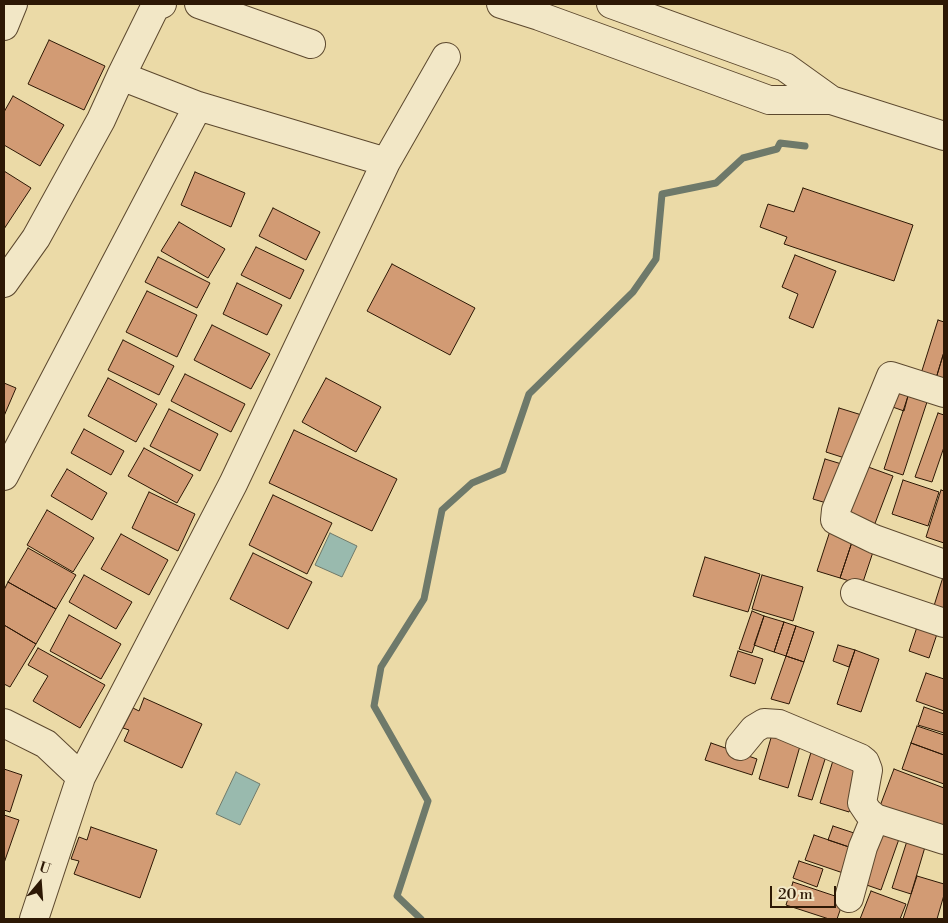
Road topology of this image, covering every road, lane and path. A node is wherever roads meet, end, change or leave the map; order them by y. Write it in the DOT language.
graph roads {
  1 [pos="13,4"];
  2 [pos="162,4"];
  3 [pos="199,4"];
  4 [pos="611,4"];
  5 [pos="523,7"];
  6 [pos="4,26"];
  7 [pos="311,44"];
  8 [pos="446,58"];
  9 [pos="121,76"];
  10 [pos="831,100"];
  11 [pos="198,106"];
  12 [pos="944,136"];
  13 [pos="386,162"];
  14 [pos="4,283"];
  15 [pos="944,394"];
  16 [pos="4,476"];
  17 [pos="944,564"];
  18 [pos="855,593"];
  19 [pos="944,623"];
  20 [pos="4,723"];
  21 [pos="100,742"];
  22 [pos="46,744"];
  23 [pos="740,746"];
  24 [pos="81,777"];
  25 [pos="875,818"];
  26 [pos="944,840"];
  27 [pos="849,898"];
  28 [pos="34,919"];
  1 -- 6 [label="street"];
  2 -- 9 [label="street"];
  3 -- 7 [label="street"];
  4 -- 10 [label="street"];
  5 -- 10 [label="street"];
  8 -- 13 [label="street"];
  9 -- 11 [label="street"];
  9 -- 14 [label="street"];
  10 -- 12 [label="street"];
  11 -- 13 [label="street"];
  11 -- 16 [label="street"];
  13 -- 21 [label="street"];
  15 -- 17 [label="street"];
  18 -- 19 [label="street"];
  20 -- 22 [label="street"];
  21 -- 22 [label="street"];
  21 -- 24 [label="street"];
  22 -- 24 [label="street"];
  23 -- 25 [label="street"];
  24 -- 28 [label="street"];
  25 -- 26 [label="street"];
  25 -- 27 [label="street"];
}
